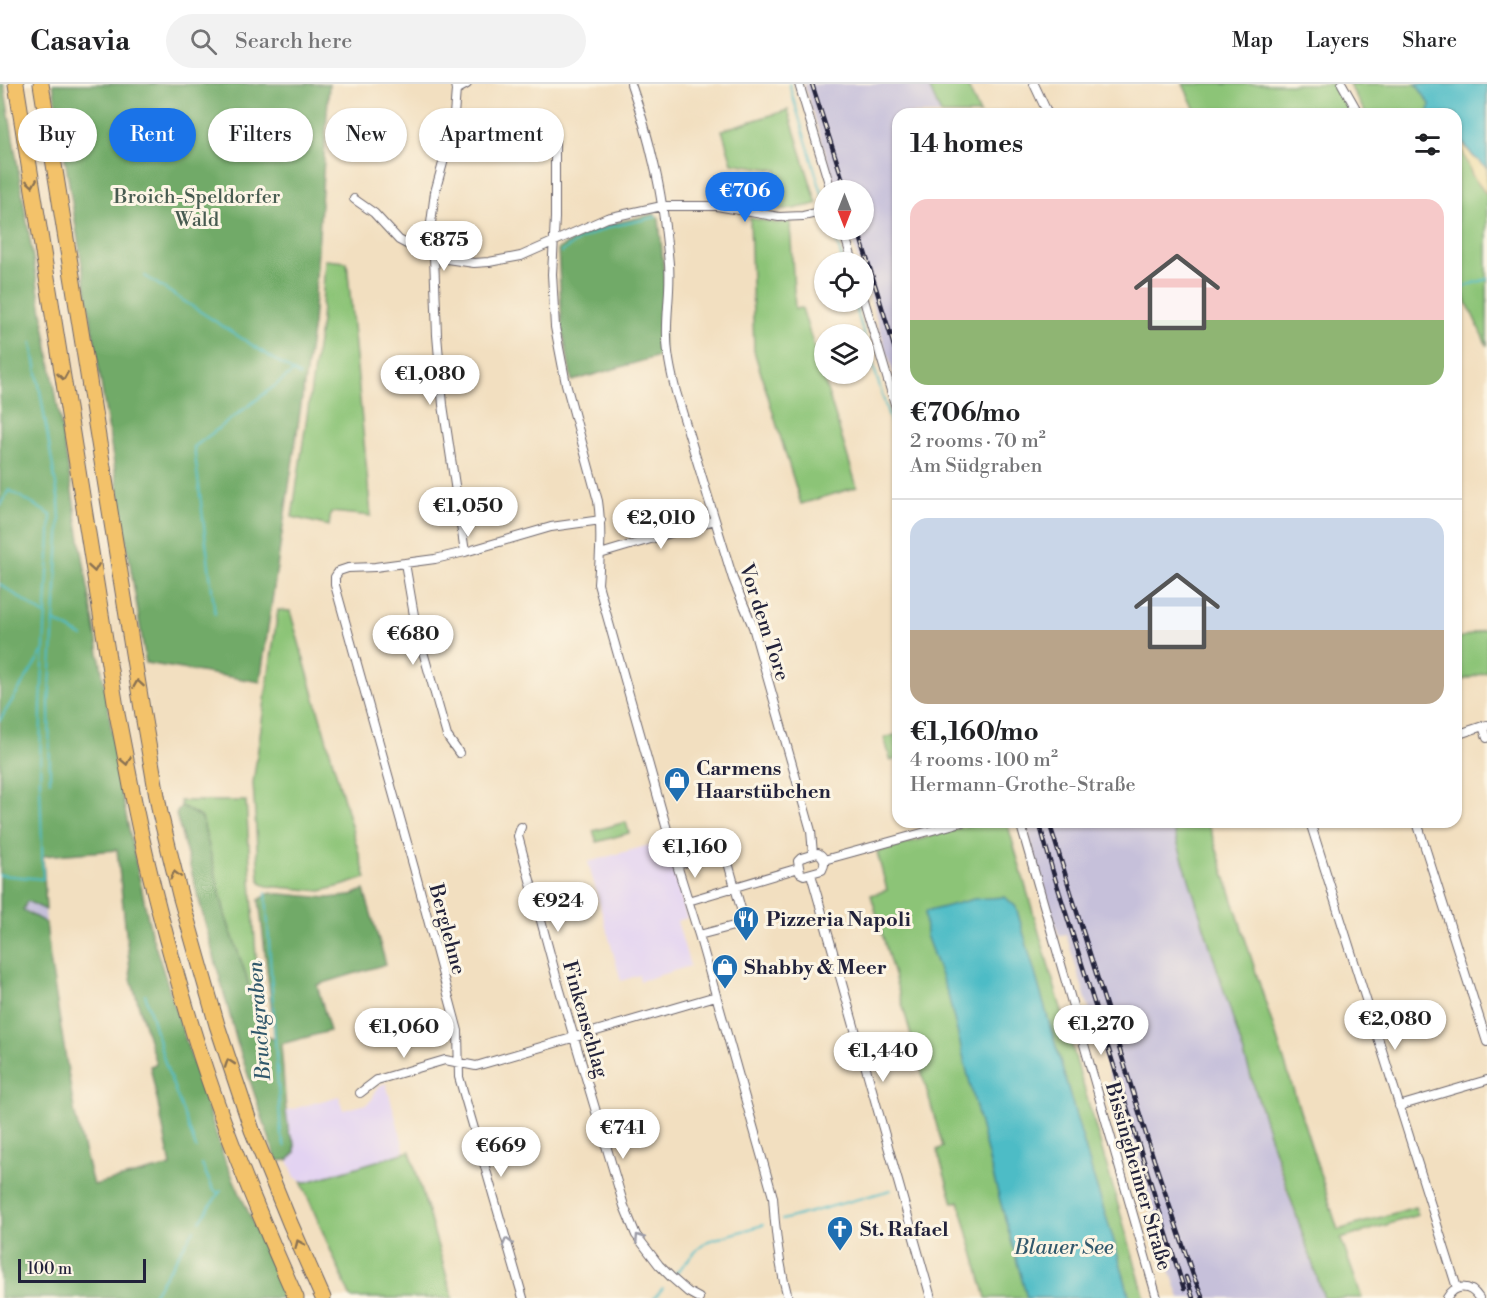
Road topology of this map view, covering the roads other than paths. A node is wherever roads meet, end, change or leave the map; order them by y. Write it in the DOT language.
graph roads {
  1 [pos="16,84"];
  2 [pos="41,84"];
  3 [pos="467,84"];
  4 [pos="631,84"];
  5 [pos="799,84"];
  6 [pos="1034,84"];
  7 [pos="1342,84"];
  8 [pos="456,87"];
  9 [pos="1045,108"];
  10 [pos="1356,108"];
  11 [pos="555,162"];
  12 [pos="828,180"];
  13 [pos="354,199"];
  14 [pos="662,206"];
  15 [pos="814,214"];
  16 [pos="553,243"];
  17 [pos="434,256"];
  18 [pos="868,312"];
  19 [pos="892,394"];
  20 [pos="601,520"];
  21 [pos="715,520"];
  22 [pos="465,552"];
  23 [pos="600,554"];
  24 [pos="405,563"];
  25 [pos="1485,726"];
  26 [pos="1462,733"];
  27 [pos="1487,738"];
  28 [pos="459,753"];
  29 [pos="521,827"];
  30 [pos="940,828"];
  31 [pos="1022,828"];
  32 [pos="1312,828"];
  33 [pos="1419,828"];
  34 [pos="813,854"];
  35 [pos="824,860"];
  36 [pos="677,865"];
  37 [pos="799,868"];
  38 [pos="811,874"];
  39 [pos="735,888"];
  40 [pos="688,901"];
  41 [pos="699,935"];
  42 [pos="716,996"];
  43 [pos="574,1038"];
  44 [pos="1487,1042"];
  45 [pos="458,1062"];
  46 [pos="1487,1080"];
  47 [pos="360,1093"];
  48 [pos="1399,1106"];
  49 [pos="1457,1288"];
  50 [pos="1487,1297"];
  51 [pos="296,1298"];
  52 [pos="323,1298"];
  53 [pos="523,1298"];
  54 [pos="699,1298"];
  55 [pos="788,1298"];
  56 [pos="931,1298"];
  57 [pos="1157,1298"];
  58 [pos="1446,1298"];
  59 [pos="1480,1298"];
  1 -- 51 [label="highway, one-way"];
  52 -- 2 [label="highway, one-way"];
  3 -- 8 [label="street"];
  4 -- 14 [label="street, Vor dem Tore"];
  5 -- 12 [label="street"];
  6 -- 9 [label="street"];
  7 -- 10 [label="street"];
  8 -- 17 [label="street"];
  11 -- 16 [label="street"];
  13 -- 17 [label="street"];
  14 -- 15 [label="street"];
  14 -- 16 [label="street"];
  14 -- 21 [label="street, Vor dem Tore"];
  16 -- 17 [label="street"];
  16 -- 20 [label="street"];
  17 -- 22 [label="street"];
  18 -- 19 [label="street"];
  20 -- 22 [label="street"];
  20 -- 23 [label="street"];
  21 -- 23 [label="street"];
  21 -- 34 [label="street, Vor dem Tore"];
  22 -- 24 [label="street"];
  23 -- 36 [label="street"];
  24 -- 28 [label="street"];
  24 -- 45 [label="street, Berglehne"];
  25 -- 26 [label="street"];
  25 -- 27 [label="street"];
  29 -- 43 [label="street, Finkenschlag"];
  30 -- 35 [label="street"];
  31 -- 57 [label="street, Bissingheimer Straße"];
  32 -- 48 [label="street"];
  33 -- 44 [label="street"];
  34 -- 35 [label="street"];
  34 -- 37 [label="street"];
  35 -- 38 [label="street"];
  36 -- 39 [label="street"];
  36 -- 40 [label="street"];
  37 -- 38 [label="street"];
  37 -- 39 [label="street"];
  38 -- 56 [label="street"];
  39 -- 40 [label="street"];
  39 -- 41 [label="street"];
  40 -- 41 [label="street"];
  41 -- 42 [label="street"];
  42 -- 43 [label="street"];
  42 -- 55 [label="street"];
  43 -- 45 [label="street"];
  54 -- 43 [label="street, Finkenschlag, one-way"];
  45 -- 47 [label="street"];
  53 -- 45 [label="street, Berglehne, one-way"];
  46 -- 48 [label="street"];
  48 -- 49 [label="street"];
  49 -- 58 [label="street"];
  49 -- 59 [label="street"];
  50 -- 59 [label="street"];
}
